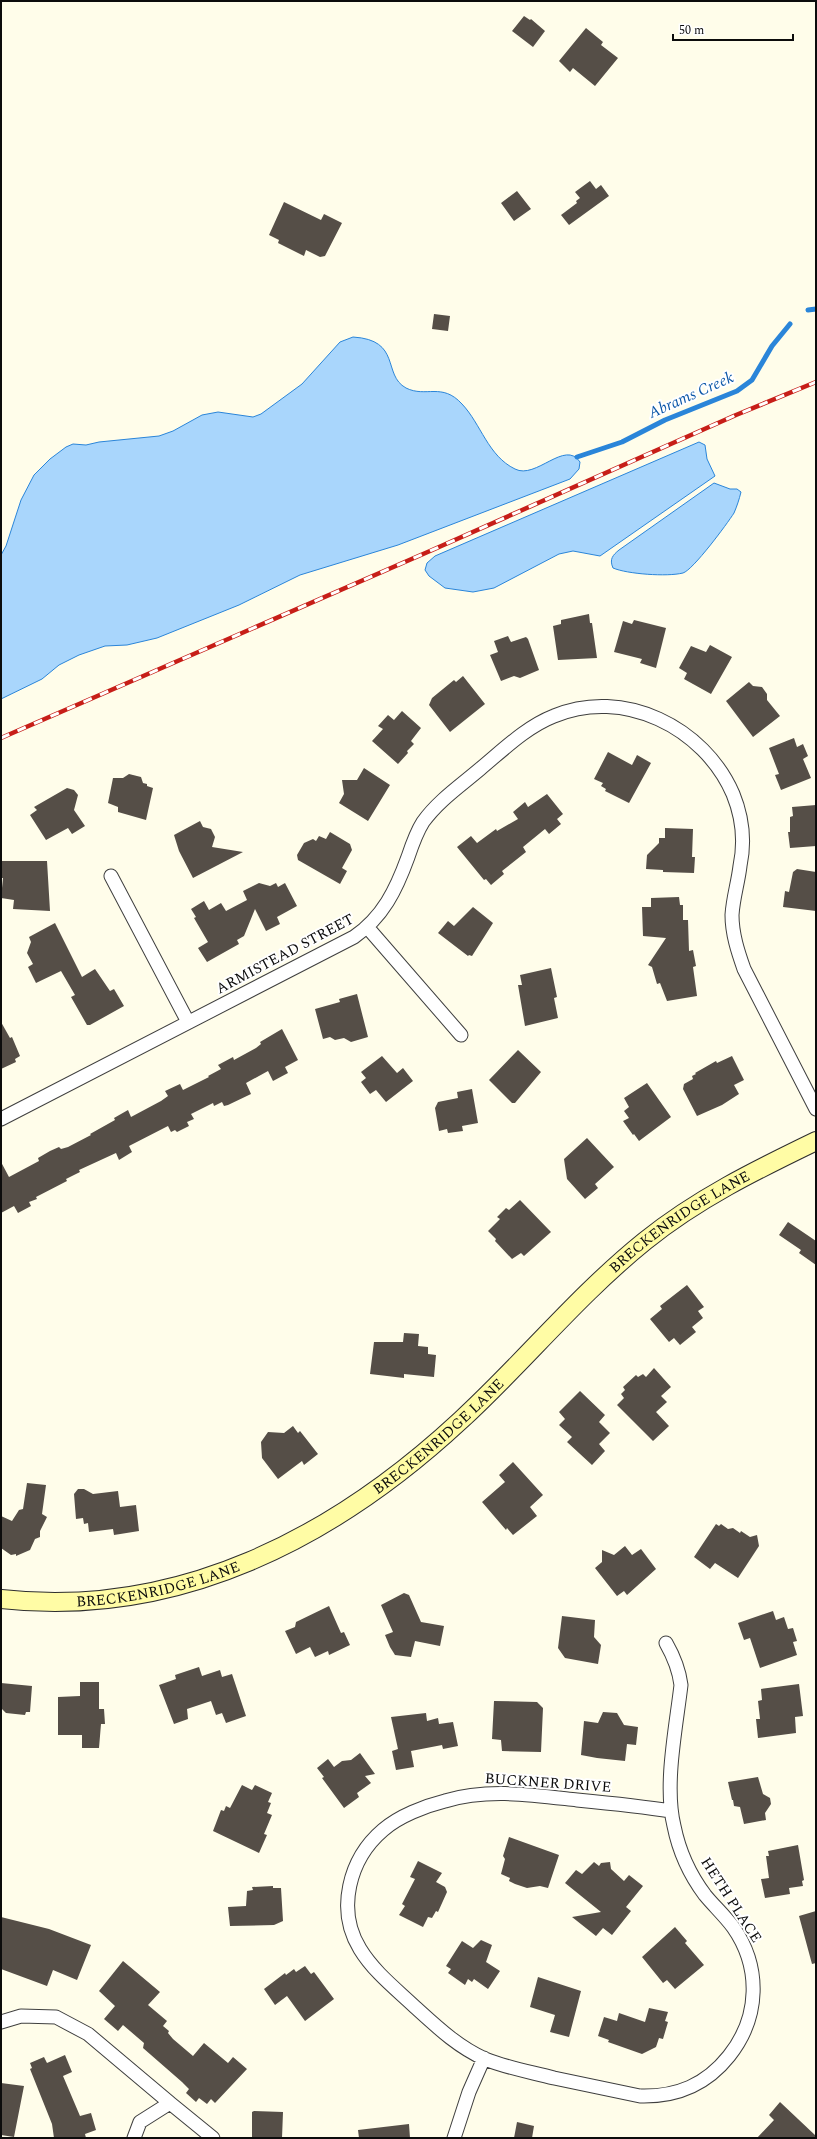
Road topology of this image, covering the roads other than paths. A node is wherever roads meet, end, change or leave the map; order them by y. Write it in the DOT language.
graph roads {
  1 [pos="111,876"];
  2 [pos="368,928"];
  3 [pos="188,1022"];
  4 [pos="461,1035"];
  5 [pos="816,1109"];
  6 [pos="1,1119"];
  7 [pos="816,1141"];
  8 [pos="1,1599"];
  9 [pos="666,1643"];
  10 [pos="671,1811"];
  11 [pos="1,2022"];
  12 [pos="484,2058"];
  13 [pos="170,2103"];
  14 [pos="134,2138"];
  15 [pos="214,2138"];
  16 [pos="454,2138"];
  1 -- 3 [label="street"];
  2 -- 3 [label="street, ARMISTEAD STREET"];
  2 -- 4 [label="street"];
  2 -- 5 [label="street, ARMISTEAD STREET"];
  3 -- 6 [label="street, ARMISTEAD STREET"];
  7 -- 8 [label="street, BRECKENRIDGE LANE"];
  9 -- 10 [label="street, HETH PLACE"];
  10 -- 12 [label="street, HETH PLACE"];
  10 -- 12 [label="street, BUCKNER DRIVE"];
  11 -- 13 [label="street"];
  12 -- 16 [label="street"];
  13 -- 14 [label="street"];
  13 -- 15 [label="street"];
}
